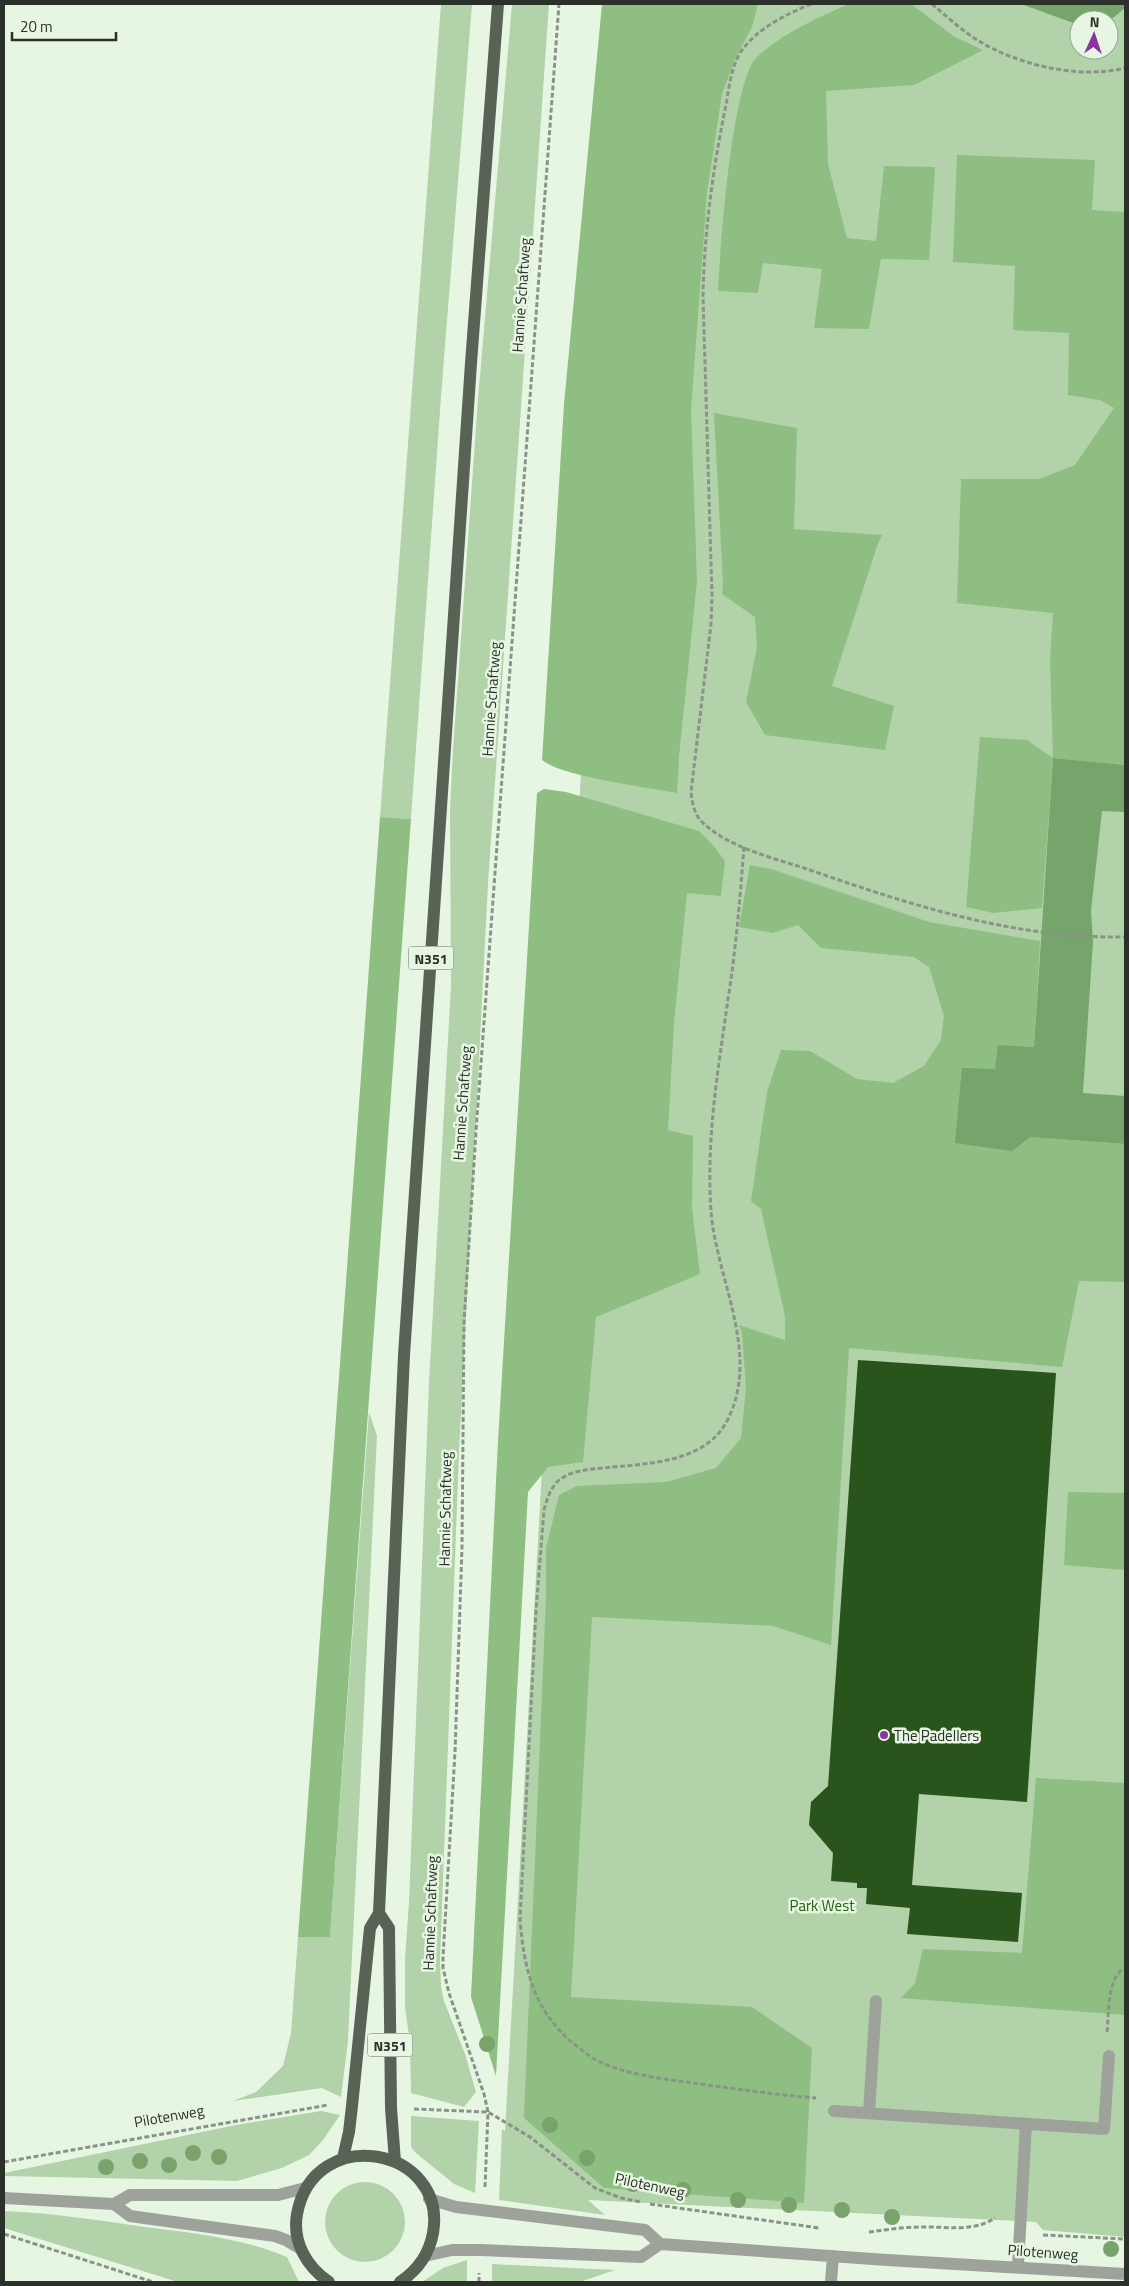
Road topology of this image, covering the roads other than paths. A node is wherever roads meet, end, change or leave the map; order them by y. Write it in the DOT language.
graph roads {
  1 [pos="498,4"];
  2 [pos="379,1912"];
  3 [pos="876,2001"];
  4 [pos="1109,2056"];
  5 [pos="834,2112"];
  6 [pos="868,2113"];
  7 [pos="1026,2124"];
  8 [pos="342,2158"];
  9 [pos="395,2162"];
  10 [pos="305,2188"];
  11 [pos="4,2198"];
  12 [pos="430,2199"];
  13 [pos="114,2204"];
  14 [pos="660,2244"];
  15 [pos="301,2249"];
  16 [pos="426,2256"];
  17 [pos="833,2256"];
  18 [pos="1018,2266"];
  19 [pos="1125,2274"];
  20 [pos="329,2282"];
  21 [pos="400,2282"];
  22 [pos="831,2282"];
  1 -- 2 [label="main road, N351"];
  2 -- 8 [label="main road, N351"];
  2 -- 9 [label="main road, N351"];
  3 -- 6 [label="street"];
  4 -- 7 [label="street"];
  5 -- 6 [label="street"];
  6 -- 7 [label="street"];
  7 -- 18 [label="street"];
  8 -- 9 [label="main road"];
  8 -- 10 [label="main road"];
  9 -- 12 [label="main road"];
  10 -- 13 [label="street"];
  10 -- 15 [label="main road"];
  11 -- 13 [label="street"];
  12 -- 14 [label="street"];
  12 -- 16 [label="main road"];
  13 -- 15 [label="street"];
  14 -- 16 [label="street"];
  14 -- 17 [label="street, Pilotenweg"];
  15 -- 20 [label="main road"];
  16 -- 21 [label="main road"];
  17 -- 18 [label="street, Pilotenweg"];
  17 -- 22 [label="street"];
  18 -- 19 [label="street, Pilotenweg"];
}
